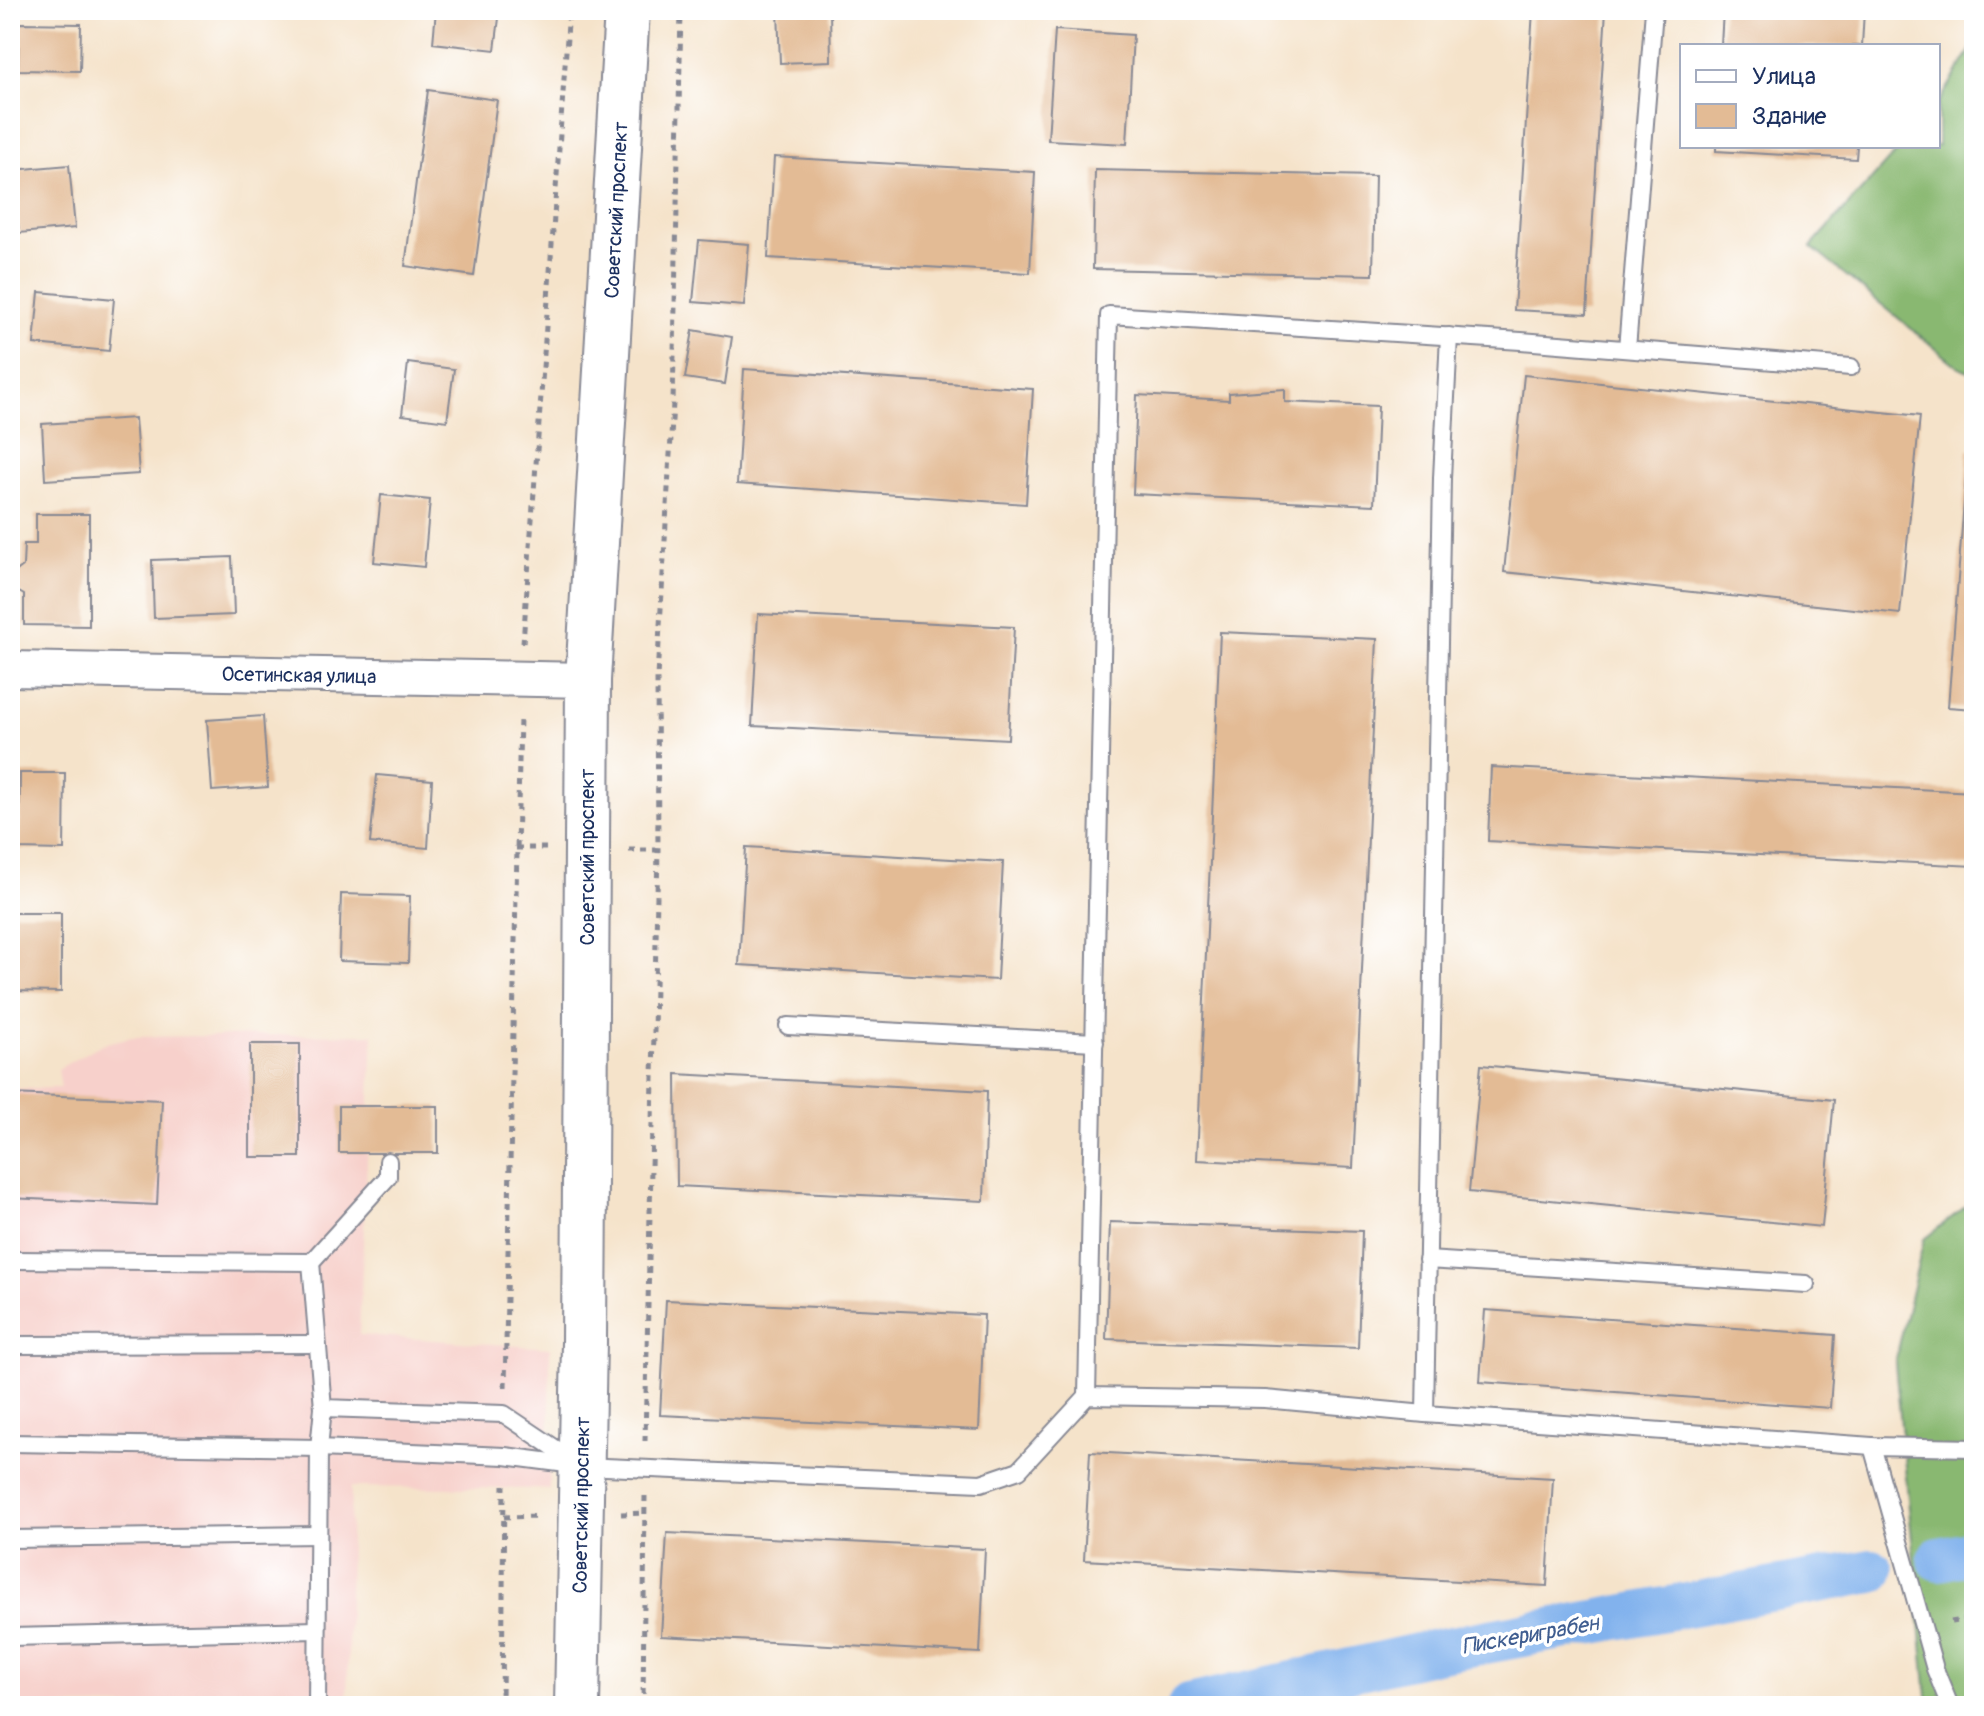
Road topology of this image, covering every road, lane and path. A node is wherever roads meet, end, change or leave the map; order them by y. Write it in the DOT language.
graph roads {
  1 [pos="569,10"];
  2 [pos="627,10"];
  3 [pos="681,10"];
  4 [pos="1654,10"];
  5 [pos="1449,336"];
  6 [pos="1627,349"];
  7 [pos="1851,367"];
  8 [pos="10,669"];
  9 [pos="521,679"];
  10 [pos="588,680"];
  11 [pos="788,1026"];
  12 [pos="1095,1042"];
  13 [pos="388,1161"];
  14 [pos="10,1260"];
  15 [pos="1427,1260"];
  16 [pos="311,1262"];
  17 [pos="1806,1284"];
  18 [pos="317,1344"];
  19 [pos="10,1345"];
  20 [pos="1087,1396"];
  21 [pos="323,1408"];
  22 [pos="504,1414"];
  23 [pos="1425,1414"];
  24 [pos="10,1443"];
  25 [pos="1872,1446"];
  26 [pos="319,1448"];
  27 [pos="1974,1448"];
  28 [pos="505,1456"];
  29 [pos="582,1466"];
  30 [pos="645,1468"];
  31 [pos="318,1535"];
  32 [pos="10,1539"];
  33 [pos="317,1630"];
  34 [pos="10,1637"];
  35 [pos="317,1706"];
  36 [pos="502,1706"];
  37 [pos="577,1706"];
  38 [pos="643,1706"];
  39 [pos="1950,1706"];
  1 -- 9 [label="path"];
  2 -- 10 [label="main road, Советский проспект"];
  3 -- 30 [label="path"];
  4 -- 6 [label="lane"];
  5 -- 6 [label="lane"];
  5 -- 12 [label="lane"];
  5 -- 15 [label="lane"];
  6 -- 7 [label="lane"];
  8 -- 9 [label="street, Осетинская улица"];
  9 -- 10 [label="street, Осетинская улица"];
  9 -- 22 [label="path"];
  10 -- 29 [label="main road, Советский проспект"];
  11 -- 12 [label="lane"];
  12 -- 20 [label="lane"];
  13 -- 16 [label="lane"];
  14 -- 16 [label="lane"];
  15 -- 17 [label="lane"];
  15 -- 23 [label="lane"];
  16 -- 18 [label="lane"];
  18 -- 19 [label="lane"];
  18 -- 21 [label="lane"];
  20 -- 23 [label="lane"];
  20 -- 30 [label="lane"];
  21 -- 22 [label="lane"];
  21 -- 26 [label="lane"];
  22 -- 29 [label="lane"];
  23 -- 25 [label="lane"];
  24 -- 26 [label="lane"];
  25 -- 27 [label="lane"];
  25 -- 39 [label="lane"];
  26 -- 28 [label="lane"];
  26 -- 31 [label="lane"];
  28 -- 29 [label="lane"];
  28 -- 36 [label="path"];
  29 -- 30 [label="lane"];
  29 -- 37 [label="main road, Советский проспект"];
  30 -- 38 [label="path"];
  31 -- 32 [label="lane"];
  31 -- 33 [label="lane"];
  33 -- 34 [label="lane"];
  33 -- 35 [label="lane"];
}
